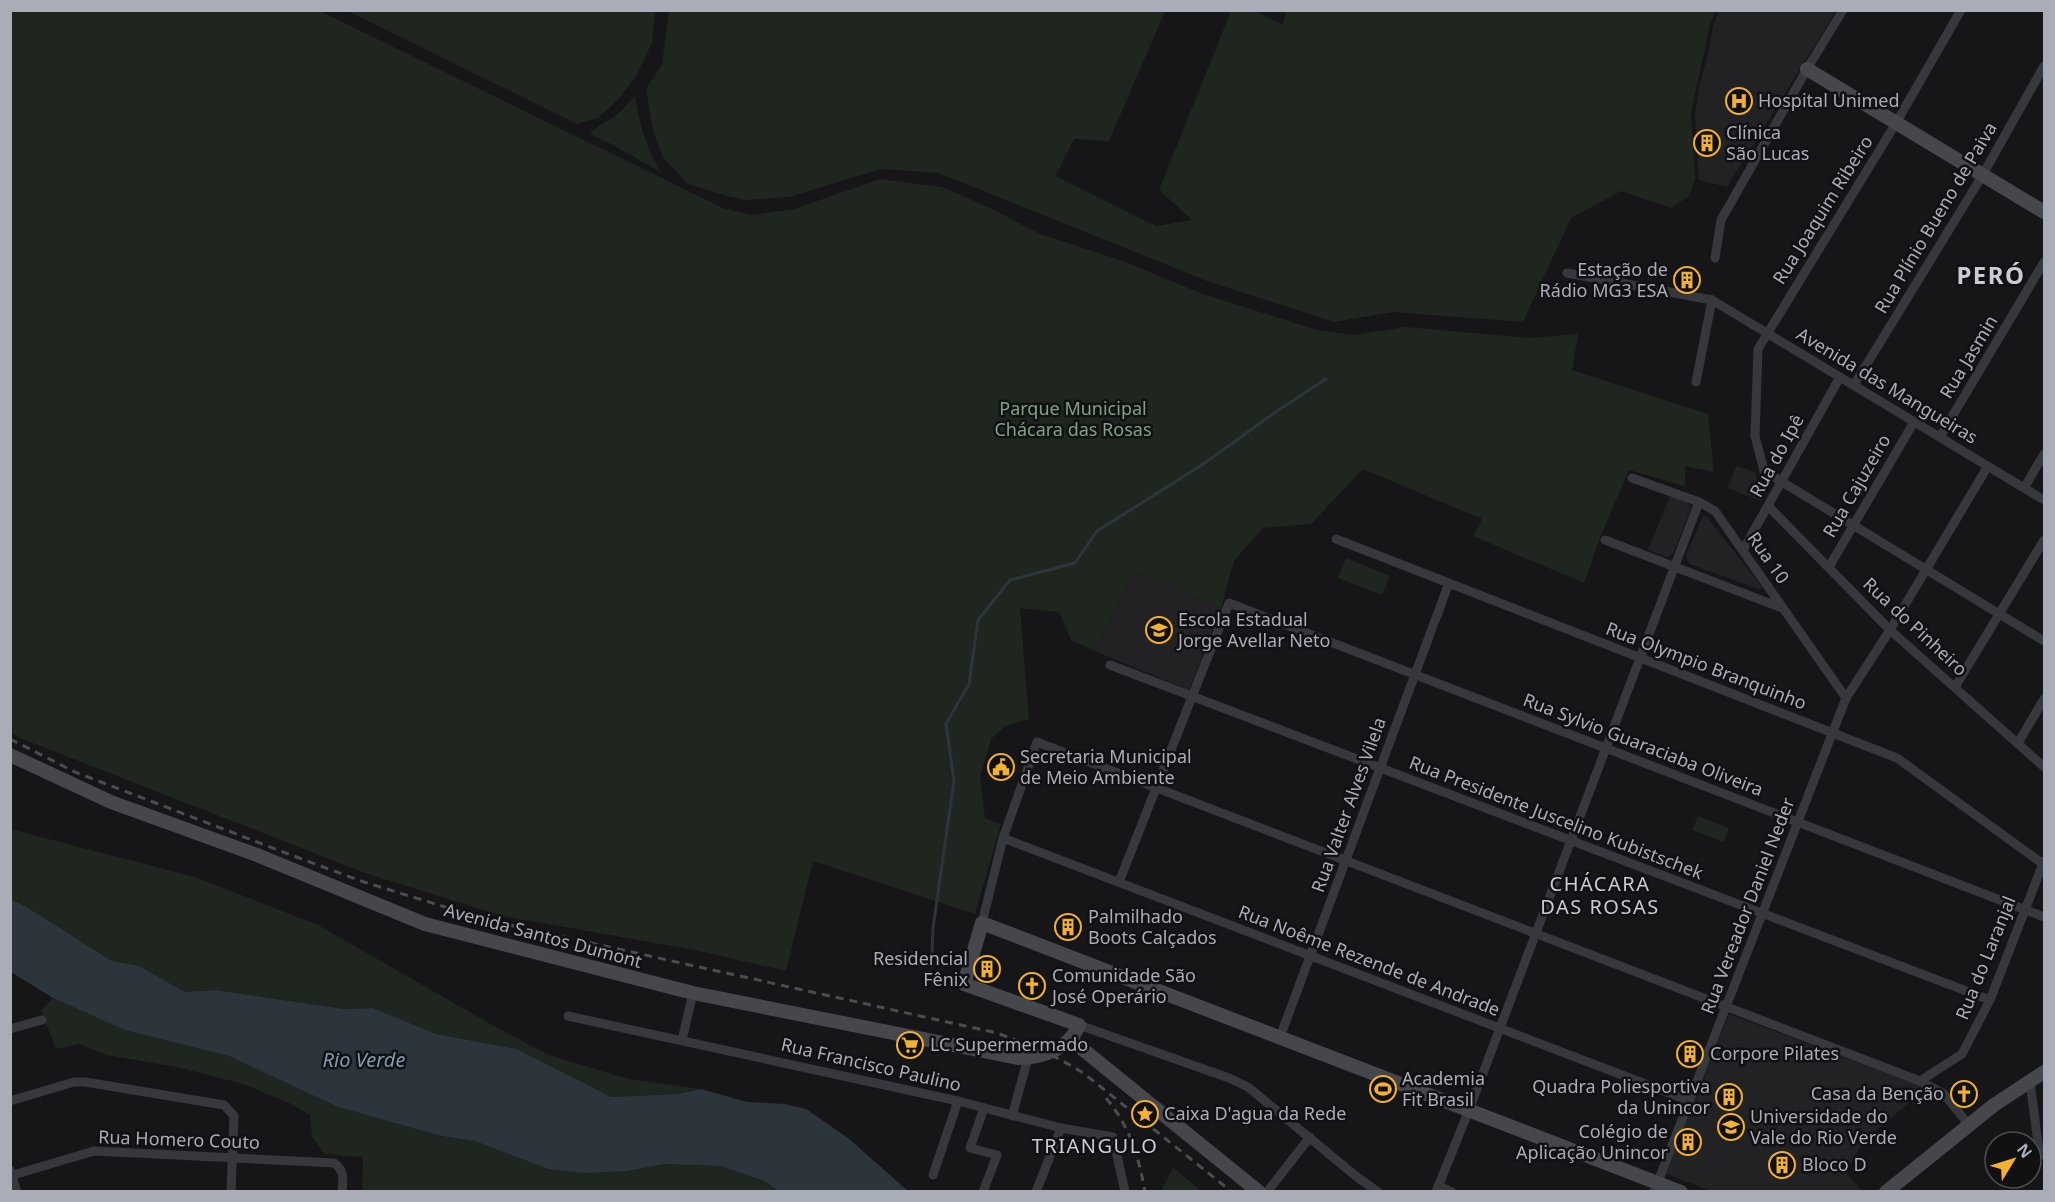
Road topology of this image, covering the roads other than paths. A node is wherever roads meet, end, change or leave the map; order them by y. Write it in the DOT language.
graph roads {
  1 [pos="1843,10"];
  2 [pos="1961,10"];
  3 [pos="2044,66"];
  4 [pos="1807,69"];
  5 [pos="1896,123"];
  6 [pos="1982,176"];
  7 [pos="2044,212"];
  8 [pos="1715,258"];
  9 [pos="2044,262"];
  10 [pos="1567,273"];
  11 [pos="1712,300"];
  12 [pos="1767,333"];
  13 [pos="1840,377"];
  14 [pos="1696,382"];
  15 [pos="1854,385"];
  16 [pos="1914,422"];
  17 [pos="1940,437"];
  18 [pos="2044,454"];
  19 [pos="1988,466"];
  20 [pos="1632,477"];
  21 [pos="1782,481"];
  22 [pos="2024,488"];
  23 [pos="2044,500"];
  24 [pos="1699,502"];
  25 [pos="1768,506"];
  26 [pos="1854,525"];
  27 [pos="1336,539"];
  28 [pos="1605,540"];
  29 [pos="2044,540"];
  30 [pos="1743,550"];
  31 [pos="1674,567"];
  32 [pos="1829,567"];
  33 [pos="1927,569"];
  34 [pos="1449,583"];
  35 [pos="1783,608"];
  36 [pos="1999,613"];
  37 [pos="1890,630"];
  38 [pos="2044,641"];
  39 [pos="1640,658"];
  40 [pos="1110,665"];
  41 [pos="1415,675"];
  42 [pos="1955,687"];
  43 [pos="1192,697"];
  44 [pos="1846,698"];
  45 [pos="2044,699"];
  46 [pos="1832,733"];
  47 [pos="2018,743"];
  48 [pos="1606,748"];
  49 [pos="10,755"];
  50 [pos="2044,767"];
  51 [pos="1380,769"];
  52 [pos="1156,788"];
  53 [pos="1798,822"];
  54 [pos="1003,838"];
  55 [pos="1571,841"];
  56 [pos="1346,861"];
  57 [pos="2044,862"];
  58 [pos="1119,882"];
  59 [pos="2024,910"];
  60 [pos="1762,914"];
  61 [pos="2044,918"];
  62 [pos="982,923"];
  63 [pos="1535,934"];
  64 [pos="1311,956"];
  65 [pos="693,993"];
  66 [pos="1990,1000"];
  67 [pos="1726,1008"];
  68 [pos="568,1016"];
  69 [pos="42,1020"];
  70 [pos="1079,1025"];
  71 [pos="1500,1028"];
  72 [pos="10,1029"];
  73 [pos="1280,1038"];
  74 [pos="1070,1039"];
  75 [pos="682,1040"];
  76 [pos="1028,1058"];
  77 [pos="2044,1072"];
  78 [pos="1920,1081"];
  79 [pos="2030,1082"];
  80 [pos="10,1101"];
  81 [pos="958,1101"];
  82 [pos="1690,1101"];
  83 [pos="984,1108"];
  84 [pos="1469,1110"];
  85 [pos="1012,1116"];
  86 [pos="1969,1125"];
  87 [pos="1061,1128"];
  88 [pos="2039,1130"];
  89 [pos="1310,1137"];
  90 [pos="232,1158"];
  91 [pos="11,1174"];
  92 [pos="933,1175"];
  93 [pos="1656,1187"];
  94 [pos="1437,1189"];
  95 [pos="17,1191"];
  96 [pos="231,1191"];
  97 [pos="342,1191"];
  98 [pos="983,1191"];
  99 [pos="1036,1191"];
  100 [pos="1125,1191"];
  101 [pos="1259,1191"];
  102 [pos="1267,1191"];
  103 [pos="1378,1191"];
  104 [pos="1452,1191"];
  105 [pos="1681,1191"];
  106 [pos="1886,1191"];
  1 -- 4 [label="street"];
  2 -- 5 [label="street, Rua Joaquim Ribeiro"];
  3 -- 6 [label="street, Rua Plínio Bueno de Paiva"];
  4 -- 5 [label="street"];
  4 -- 8 [label="street"];
  5 -- 6 [label="street"];
  5 -- 12 [label="street, Rua Joaquim Ribeiro"];
  6 -- 7 [label="street"];
  6 -- 15 [label="street, Rua Plínio Bueno de Paiva"];
  9 -- 17 [label="street, Rua Jasmin"];
  10 -- 11 [label="street"];
  11 -- 12 [label="street, Avenida das Mangueiras"];
  11 -- 14 [label="street"];
  12 -- 13 [label="street, Avenida das Mangueiras"];
  12 -- 21 [label="street, Rua Joaquim Ribeiro"];
  13 -- 15 [label="street, Avenida das Mangueiras"];
  13 -- 21 [label="street, Rua do Ipê"];
  15 -- 16 [label="street, Avenida das Mangueiras"];
  16 -- 17 [label="street, Avenida das Mangueiras"];
  16 -- 26 [label="street, Rua Cajuzeiro"];
  17 -- 19 [label="street, Avenida das Mangueiras"];
  18 -- 22 [label="street"];
  19 -- 22 [label="street, Avenida das Mangueiras"];
  19 -- 33 [label="street, Rua Vereador Daniel Neder"];
  20 -- 24 [label="street, Rua 10"];
  21 -- 25 [label="street, Rua do Ipê"];
  21 -- 26 [label="street, Rua Joaquim Ribeiro"];
  22 -- 23 [label="street, Avenida das Mangueiras"];
  24 -- 30 [label="street, Rua 10"];
  24 -- 31 [label="street"];
  25 -- 30 [label="street, Rua do Ipê"];
  25 -- 32 [label="street, Rua do Pinheiro"];
  26 -- 32 [label="street, Rua Cajuzeiro"];
  26 -- 33 [label="street, Rua Joaquim Ribeiro"];
  27 -- 34 [label="street, Rua Olympio Branquinho"];
  28 -- 31 [label="street"];
  29 -- 36 [label="street"];
  30 -- 35 [label="street, Rua 10"];
  31 -- 35 [label="street"];
  31 -- 39 [label="street"];
  32 -- 37 [label="street, Rua do Pinheiro"];
  33 -- 36 [label="street, Rua Joaquim Ribeiro"];
  33 -- 37 [label="street, Rua Vereador Daniel Neder"];
  34 -- 39 [label="street, Rua Olympio Branquinho"];
  34 -- 41 [label="street, Rua Valter Alves Vilela"];
  35 -- 44 [label="street, Rua 10"];
  36 -- 38 [label="street, Rua Joaquim Ribeiro"];
  36 -- 42 [label="street"];
  37 -- 42 [label="street, Rua do Pinheiro"];
  37 -- 44 [label="street, Rua Vereador Daniel Neder"];
  39 -- 46 [label="street, Rua Olympio Branquinho"];
  39 -- 48 [label="street"];
  40 -- 43 [label="street, Rua Presidente Juscelino Kubistschek"];
  41 -- 43 [label="street, Rua Sylvio Guaraciaba Oliveira"];
  41 -- 48 [label="street, Rua Sylvio Guaraciaba Oliveira"];
  41 -- 51 [label="street, Rua Valter Alves Vilela"];
  42 -- 47 [label="street, Rua do Pinheiro"];
  43 -- 51 [label="street, Rua Presidente Juscelino Kubistschek"];
  43 -- 52 [label="street"];
  44 -- 46 [label="street, Rua Vereador Daniel Neder"];
  45 -- 47 [label="street"];
  46 -- 53 [label="street, Rua Vereador Daniel Neder"];
  46 -- 57 [label="street, Rua Olympio Branquinho"];
  47 -- 50 [label="street, Rua do Pinheiro"];
  48 -- 53 [label="street, Rua Sylvio Guaraciaba Oliveira"];
  48 -- 55 [label="street"];
  49 -- 65 [label="street, Avenida Santos Dumont"];
  51 -- 55 [label="street, Rua Presidente Juscelino Kubistschek"];
  51 -- 56 [label="street, Rua Valter Alves Vilela"];
  52 -- 54 [label="street"];
  52 -- 56 [label="street"];
  52 -- 58 [label="street"];
  53 -- 59 [label="street, Rua Sylvio Guaraciaba Oliveira"];
  53 -- 60 [label="street, Rua Vereador Daniel Neder"];
  54 -- 58 [label="street, Rua Noême Rezende de Andrade"];
  54 -- 62 [label="street"];
  55 -- 60 [label="street, Rua Presidente Juscelino Kubistschek"];
  55 -- 63 [label="street"];
  56 -- 63 [label="street"];
  56 -- 64 [label="street, Rua Valter Alves Vilela"];
  57 -- 59 [label="street, Rua do Laranjal"];
  58 -- 64 [label="street, Rua Noême Rezende de Andrade"];
  59 -- 61 [label="street, Rua Sylvio Guaraciaba Oliveira"];
  59 -- 66 [label="street, Rua do Laranjal"];
  60 -- 66 [label="street, Rua Presidente Juscelino Kubistschek"];
  60 -- 67 [label="street, Rua Vereador Daniel Neder"];
  62 -- 70 [label="street"];
  62 -- 73 [label="street"];
  63 -- 67 [label="street"];
  63 -- 71 [label="street"];
  64 -- 71 [label="street, Rua Noême Rezende de Andrade"];
  64 -- 73 [label="street, Rua Valter Alves Vilela"];
  65 -- 75 [label="street"];
  65 -- 76 [label="street, Avenida Santos Dumont"];
  66 -- 78 [label="street, Rua do Laranjal"];
  67 -- 78 [label="street"];
  67 -- 82 [label="street, Rua Vereador Daniel Neder"];
  68 -- 75 [label="street, Rua Francisco Paulino"];
  69 -- 72 [label="street"];
  70 -- 74 [label="street, Avenida Santos Dumont"];
  70 -- 89 [label="street"];
  71 -- 82 [label="street, Rua Noême Rezende de Andrade"];
  71 -- 84 [label="street"];
  73 -- 84 [label="street"];
  74 -- 76 [label="street, Avenida Santos Dumont"];
  74 -- 101 [label="street"];
  75 -- 81 [label="street, Rua Francisco Paulino"];
  76 -- 85 [label="street"];
  77 -- 79 [label="street"];
  78 -- 86 [label="street"];
  79 -- 86 [label="street"];
  79 -- 88 [label="street"];
  80 -- 90 [label="street"];
  81 -- 83 [label="street, Rua Francisco Paulino"];
  81 -- 92 [label="street"];
  82 -- 93 [label="street, Rua Vereador Daniel Neder"];
  83 -- 85 [label="street, Rua Francisco Paulino"];
  83 -- 98 [label="street"];
  84 -- 93 [label="street"];
  84 -- 94 [label="street"];
  85 -- 87 [label="street, Rua Francisco Paulino"];
  86 -- 106 [label="street"];
  87 -- 99 [label="street"];
  87 -- 100 [label="street, Rua Francisco Paulino"];
  89 -- 102 [label="street"];
  89 -- 103 [label="street"];
  90 -- 91 [label="street, Rua Homero Couto"];
  90 -- 96 [label="street"];
  90 -- 97 [label="street, Rua Homero Couto"];
  91 -- 95 [label="street"];
  93 -- 105 [label="street"];
  94 -- 104 [label="street"];
}
